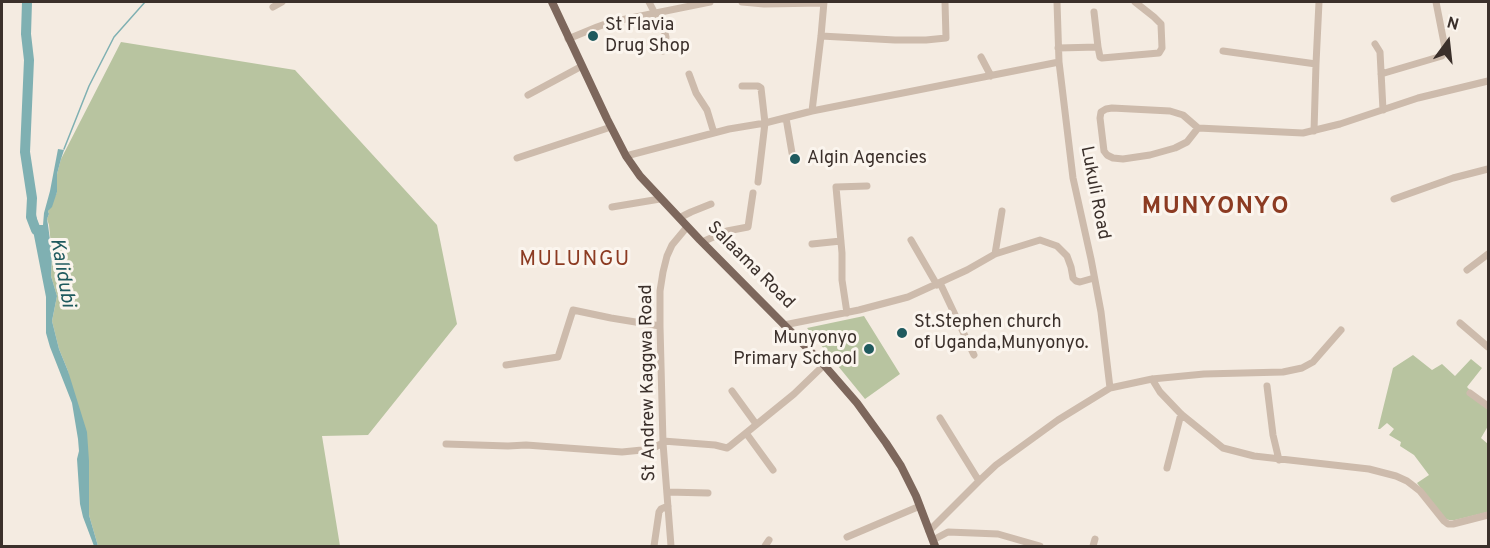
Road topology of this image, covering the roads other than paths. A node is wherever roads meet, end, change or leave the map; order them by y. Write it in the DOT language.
graph roads {
  1 [pos="282,2"];
  2 [pos="552,2"];
  3 [pos="649,2"];
  4 [pos="710,2"];
  5 [pos="742,2"];
  6 [pos="824,2"];
  7 [pos="945,2"];
  8 [pos="1057,2"];
  9 [pos="1135,2"];
  10 [pos="1319,2"];
  11 [pos="1436,2"];
  12 [pos="273,7"];
  13 [pos="1094,12"];
  14 [pos="654,13"];
  15 [pos="821,36"];
  16 [pos="568,39"];
  17 [pos="1375,44"];
  18 [pos="1098,47"];
  19 [pos="1058,48"];
  20 [pos="663,51"];
  21 [pos="1223,51"];
  22 [pos="981,57"];
  23 [pos="1059,62"];
  24 [pos="1316,64"];
  25 [pos="582,66"];
  26 [pos="689,74"];
  27 [pos="1381,74"];
  28 [pos="992,76"];
  29 [pos="1488,81"];
  30 [pos="742,86"];
  31 [pos="528,95"];
  32 [pos="1383,110"];
  33 [pos="812,111"];
  34 [pos="786,117"];
  35 [pos="765,123"];
  36 [pos="611,127"];
  37 [pos="1198,128"];
  38 [pos="1314,131"];
  39 [pos="714,133"];
  40 [pos="792,153"];
  41 [pos="626,156"];
  42 [pos="517,158"];
  43 [pos="1488,169"];
  44 [pos="758,182"];
  45 [pos="867,186"];
  46 [pos="753,193"];
  47 [pos="660,199"];
  48 [pos="1394,200"];
  49 [pos="711,204"];
  50 [pos="612,207"];
  51 [pos="1002,211"];
  52 [pos="679,218"];
  53 [pos="687,227"];
  54 [pos="911,240"];
  55 [pos="841,241"];
  56 [pos="702,242"];
  57 [pos="812,244"];
  58 [pos="995,254"];
  59 [pos="1488,254"];
  60 [pos="1467,270"];
  61 [pos="1094,278"];
  62 [pos="938,284"];
  63 [pos="847,313"];
  64 [pos="1460,323"];
  65 [pos="784,325"];
  66 [pos="660,326"];
  67 [pos="1341,330"];
  68 [pos="1488,347"];
  69 [pos="974,355"];
  70 [pos="824,364"];
  71 [pos="506,365"];
  72 [pos="1152,379"];
  73 [pos="1268,386"];
  74 [pos="1110,388"];
  75 [pos="732,391"];
  76 [pos="1470,393"];
  77 [pos="1488,406"];
  78 [pos="1180,414"];
  79 [pos="940,418"];
  80 [pos="756,424"];
  81 [pos="746,433"];
  82 [pos="663,442"];
  83 [pos="447,444"];
  84 [pos="1279,460"];
  85 [pos="1167,468"];
  86 [pos="774,470"];
  87 [pos="979,481"];
  88 [pos="667,492"];
  89 [pos="708,493"];
  90 [pos="668,506"];
  91 [pos="920,506"];
  92 [pos="1488,515"];
  93 [pos="929,531"];
  94 [pos="847,537"];
  95 [pos="934,543"];
  96 [pos="654,546"];
  97 [pos="671,546"];
  98 [pos="1040,546"];
  1 -- 12 [label="street"];
  2 -- 16 [label="main road, Salaama Road"];
  3 -- 14 [label="street"];
  4 -- 14 [label="street"];
  5 -- 6 [label="street"];
  6 -- 15 [label="street"];
  7 -- 15 [label="street"];
  8 -- 19 [label="street, Lukuli Road"];
  9 -- 18 [label="street"];
  10 -- 24 [label="street"];
  11 -- 27 [label="street"];
  13 -- 18 [label="street"];
  14 -- 16 [label="street"];
  14 -- 20 [label="street"];
  15 -- 33 [label="street"];
  16 -- 25 [label="main road, Salaama Road"];
  17 -- 27 [label="street"];
  18 -- 19 [label="street"];
  19 -- 23 [label="street, Lukuli Road"];
  21 -- 24 [label="street"];
  22 -- 28 [label="street"];
  23 -- 28 [label="street"];
  23 -- 61 [label="street, Lukuli Road"];
  24 -- 38 [label="street"];
  25 -- 31 [label="street"];
  25 -- 36 [label="main road, Salaama Road"];
  26 -- 39 [label="street"];
  27 -- 32 [label="street"];
  28 -- 33 [label="street"];
  29 -- 32 [label="street"];
  30 -- 35 [label="street"];
  32 -- 38 [label="street"];
  33 -- 34 [label="street"];
  34 -- 35 [label="street"];
  34 -- 40 [label="street"];
  35 -- 39 [label="street"];
  35 -- 44 [label="street"];
  36 -- 41 [label="main road, Salaama Road"];
  36 -- 42 [label="street"];
  37 -- 37 [label="street"];
  37 -- 38 [label="street"];
  39 -- 41 [label="street"];
  41 -- 47 [label="main road, Salaama Road"];
  43 -- 48 [label="street"];
  45 -- 55 [label="street"];
  46 -- 56 [label="street"];
  47 -- 50 [label="street"];
  47 -- 52 [label="main road, Salaama Road"];
  49 -- 52 [label="street"];
  51 -- 58 [label="street"];
  52 -- 53 [label="main road, Salaama Road"];
  53 -- 56 [label="main road, Salaama Road"];
  53 -- 66 [label="street, St Andrew Kaggwa Road"];
  54 -- 62 [label="street"];
  55 -- 57 [label="street"];
  55 -- 63 [label="street"];
  56 -- 65 [label="main road, Salaama Road"];
  58 -- 61 [label="street"];
  58 -- 62 [label="street"];
  59 -- 60 [label="street"];
  61 -- 74 [label="street, Lukuli Road"];
  62 -- 63 [label="street"];
  62 -- 69 [label="street"];
  63 -- 65 [label="street"];
  64 -- 68 [label="street"];
  65 -- 70 [label="main road, Salaama Road"];
  66 -- 71 [label="street"];
  66 -- 82 [label="street, St Andrew Kaggwa Road"];
  67 -- 72 [label="street"];
  70 -- 80 [label="street"];
  70 -- 91 [label="main road, Salaama Road"];
  72 -- 74 [label="street"];
  72 -- 78 [label="street"];
  73 -- 84 [label="street"];
  74 -- 87 [label="street"];
  75 -- 80 [label="street"];
  76 -- 77 [label="street"];
  78 -- 84 [label="street"];
  78 -- 85 [label="street"];
  79 -- 87 [label="street"];
  80 -- 81 [label="street"];
  81 -- 82 [label="street"];
  81 -- 86 [label="street"];
  82 -- 83 [label="street"];
  82 -- 88 [label="street, St Andrew Kaggwa Road"];
  84 -- 92 [label="street"];
  87 -- 93 [label="street"];
  88 -- 89 [label="street"];
  88 -- 90 [label="street, St Andrew Kaggwa Road"];
  90 -- 96 [label="street"];
  90 -- 97 [label="street, St Andrew Kaggwa Road"];
  91 -- 93 [label="main road, Salaama Road"];
  91 -- 94 [label="street"];
  93 -- 95 [label="main road, Salaama Road"];
  95 -- 98 [label="street"];
}
